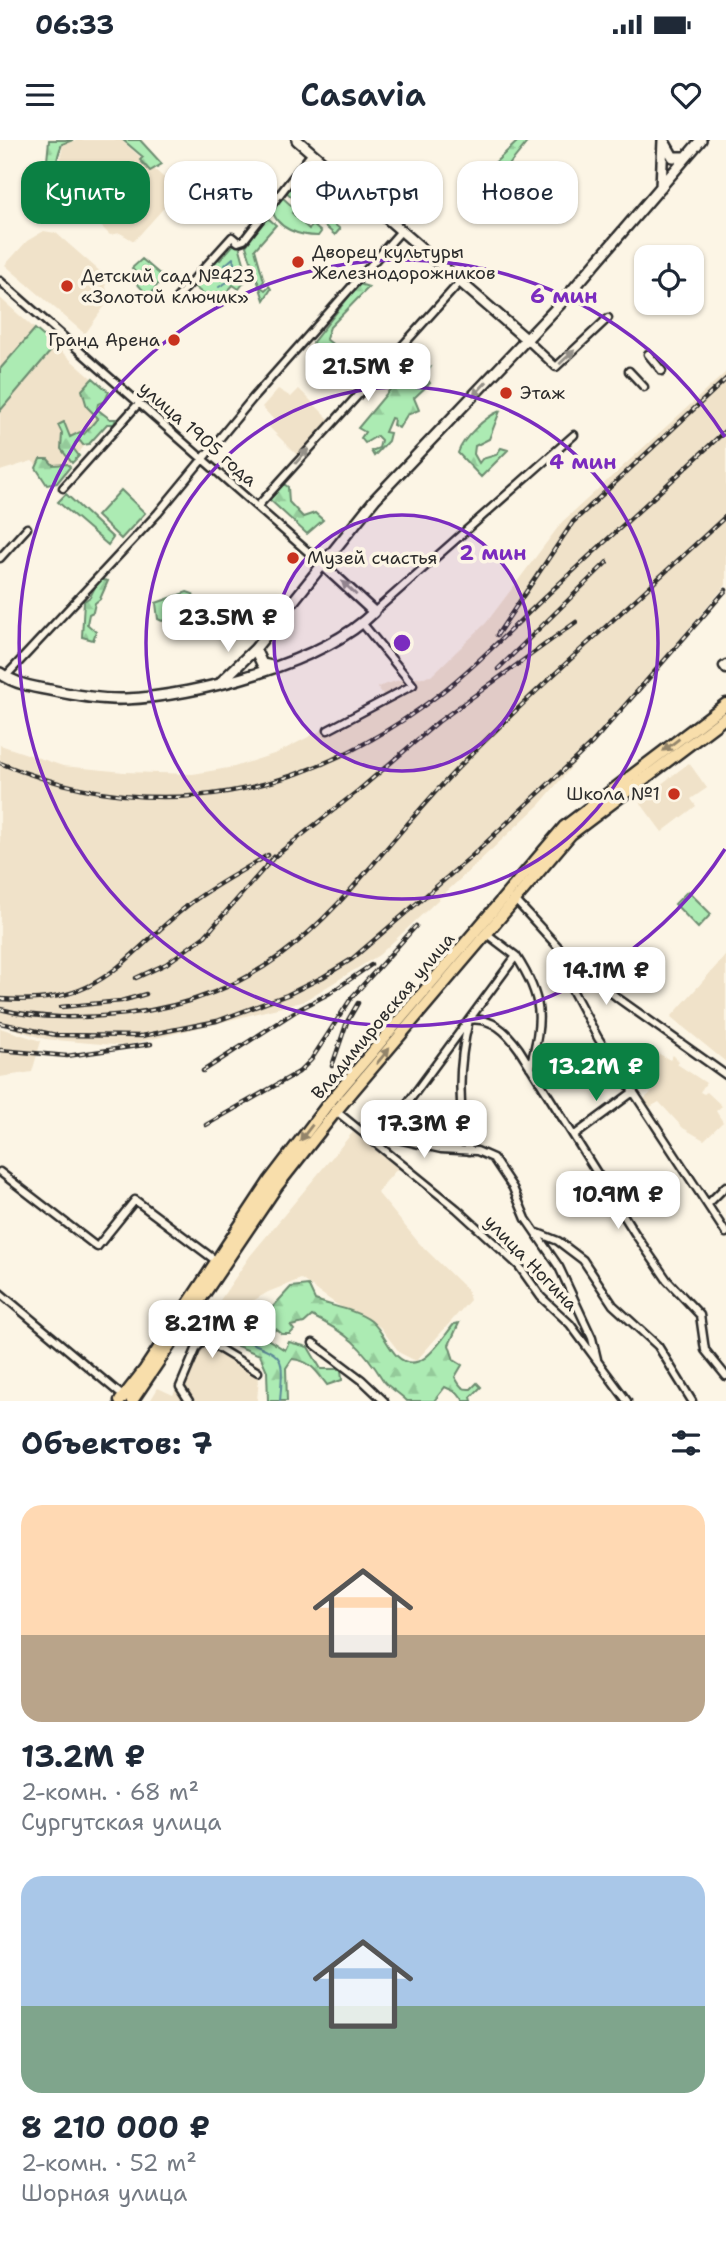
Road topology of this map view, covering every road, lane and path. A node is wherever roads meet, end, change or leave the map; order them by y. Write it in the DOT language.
graph roads {
  1 [pos="297,140"];
  2 [pos="664,140"];
  3 [pos="701,140"];
  4 [pos="312,153"];
  5 [pos="686,157"];
  6 [pos="661,189"];
  7 [pos="401,231"];
  8 [pos="0,281"];
  9 [pos="460,282"];
  10 [pos="176,299"];
  11 [pos="608,318"];
  12 [pos="526,339"];
  13 [pos="648,354"];
  14 [pos="629,371"];
  15 [pos="662,371"];
  16 [pos="644,387"];
  17 [pos="139,403"];
  18 [pos="574,436"];
  19 [pos="204,460"];
  20 [pos="64,488"];
  21 [pos="257,507"];
  22 [pos="27,528"];
  23 [pos="0,558"];
  24 [pos="323,565"];
  25 [pos="374,612"];
  26 [pos="362,623"];
  27 [pos="255,649"];
  28 [pos="726,664"];
  29 [pos="274,666"];
  30 [pos="726,670"];
  31 [pos="3,675"];
  32 [pos="222,681"];
  33 [pos="726,704"];
  34 [pos="726,717"];
  35 [pos="328,730"];
  36 [pos="517,902"];
  37 [pos="487,934"];
  38 [pos="516,957"];
  39 [pos="572,962"];
  40 [pos="470,1020"];
  41 [pos="530,1066"];
  42 [pos="726,1075"];
  43 [pos="633,1092"];
  44 [pos="337,1111"];
  45 [pos="575,1135"];
  46 [pos="384,1136"];
  47 [pos="378,1143"];
  48 [pos="469,1151"];
  49 [pos="0,1172"];
  50 [pos="726,1186"];
  51 [pos="708,1204"];
  52 [pos="536,1232"];
  53 [pos="726,1233"];
  54 [pos="220,1264"];
  55 [pos="0,1293"];
  56 [pos="313,1343"];
  57 [pos="599,1364"];
  58 [pos="258,1373"];
  59 [pos="726,1376"];
  60 [pos="125,1400"];
  61 [pos="189,1401"];
  62 [pos="384,1401"];
  63 [pos="627,1401"];
  64 [pos="692,1401"];
  1 -- 4 [label="street"];
  2 -- 5 [label="street"];
  2 -- 6 [label="street"];
  3 -- 5 [label="street"];
  4 -- 7 [label="street"];
  4 -- 10 [label="street"];
  5 -- 6 [label="street"];
  6 -- 12 [label="street"];
  7 -- 9 [label="street"];
  7 -- 19 [label="street"];
  8 -- 17 [label="street, улица 1905 года"];
  9 -- 12 [label="street"];
  21 -- 9 [label="street, one-way"];
  12 -- 11 [label="street, one-way"];
  12 -- 24 [label="street, one-way"];
  13 -- 15 [label="street"];
  14 -- 16 [label="street"];
  17 -- 19 [label="street, улица 1905 года"];
  17 -- 20 [label="street"];
  18 -- 25 [label="street"];
  19 -- 21 [label="street, улица 1905 года"];
  19 -- 31 [label="street"];
  21 -- 24 [label="street, улица 1905 года"];
  22 -- 23 [label="street"];
  25 -- 24 [label="street, улица 1905 года, one-way"];
  24 -- 27 [label="street"];
  25 -- 26 [label="street"];
  26 -- 29 [label="street"];
  26 -- 35 [label="street"];
  27 -- 29 [label="street"];
  27 -- 32 [label="street"];
  28 -- 30 [label="street"];
  29 -- 32 [label="street"];
  31 -- 32 [label="street"];
  33 -- 54 [label="main road, Владимировская улица, one-way"];
  34 -- 36 [label="main road, Владимировская улица"];
  36 -- 37 [label="main road, Владимировская улица"];
  36 -- 39 [label="street"];
  37 -- 38 [label="street"];
  44 -- 37 [label="main road, Владимировская улица, one-way"];
  38 -- 40 [label="street"];
  38 -- 41 [label="street"];
  39 -- 42 [label="street"];
  39 -- 43 [label="street"];
  40 -- 41 [label="street"];
  40 -- 46 [label="street"];
  40 -- 48 [label="street"];
  41 -- 45 [label="street"];
  43 -- 45 [label="street"];
  43 -- 51 [label="street"];
  44 -- 47 [label="street, улица Ногина"];
  44 -- 54 [label="main road, Владимировская улица"];
  45 -- 59 [label="street"];
  46 -- 47 [label="street"];
  46 -- 48 [label="street"];
  47 -- 57 [label="street, улица Ногина"];
  48 -- 52 [label="street"];
  49 -- 54 [label="street"];
  50 -- 51 [label="street"];
  51 -- 53 [label="street"];
  52 -- 57 [label="street"];
  52 -- 64 [label="street"];
  54 -- 60 [label="main road, Владимировская улица"];
  55 -- 60 [label="street"];
  56 -- 62 [label="street"];
  57 -- 63 [label="street, улица Ногина"];
  58 -- 61 [label="street"];
}
